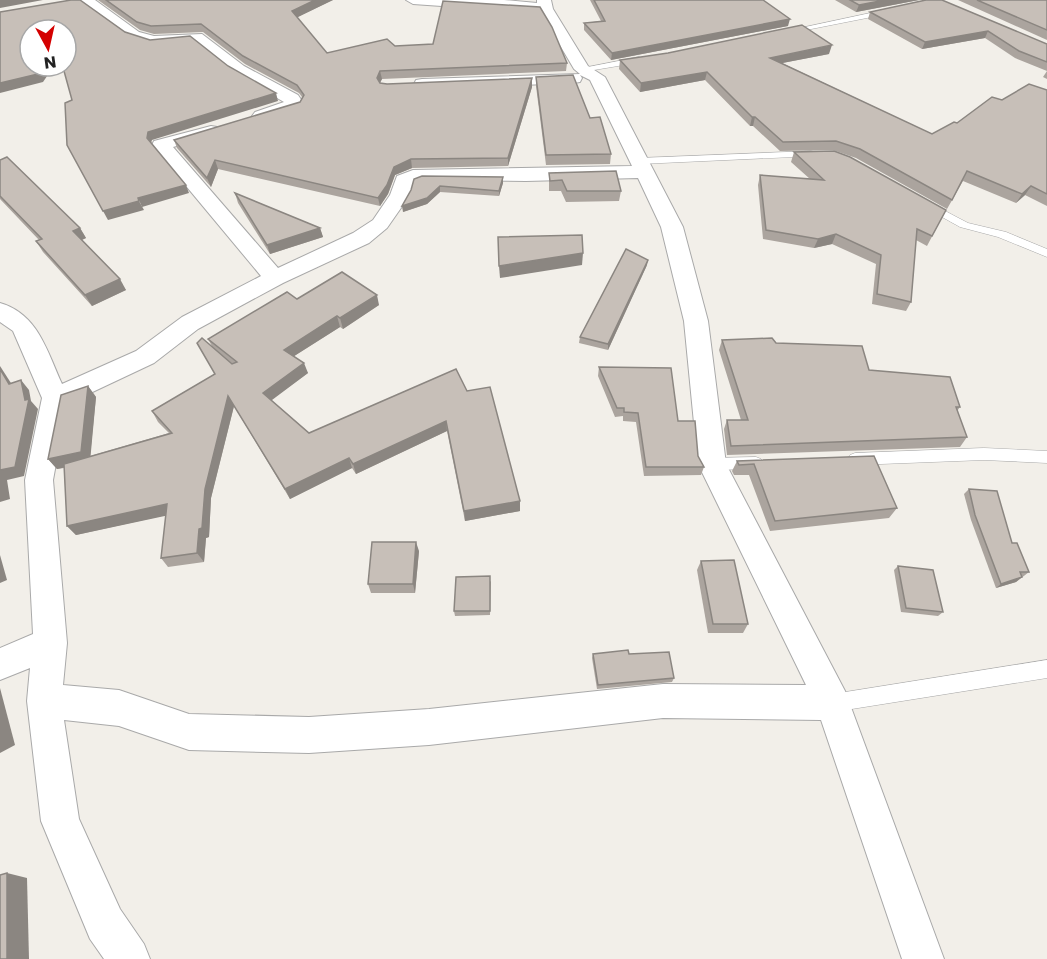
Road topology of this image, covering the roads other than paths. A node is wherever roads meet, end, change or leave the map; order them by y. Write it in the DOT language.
graph roads {
  1 [pos="86,0"];
  2 [pos="413,0"];
  3 [pos="545,4"];
  4 [pos="896,10"];
  5 [pos="782,33"];
  6 [pos="645,60"];
  7 [pos="589,73"];
  8 [pos="409,84"];
  9 [pos="822,155"];
  10 [pos="643,166"];
  11 [pos="923,202"];
  12 [pos="1047,253"];
  13 [pos="274,278"];
  14 [pos="0,311"];
  15 [pos="55,399"];
  16 [pos="1047,457"];
  17 [pos="836,460"];
  18 [pos="769,462"];
  19 [pos="712,464"];
  20 [pos="50,643"];
  21 [pos="0,664"];
  22 [pos="1047,669"];
  23 [pos="44,701"];
  24 [pos="833,704"];
  25 [pos="129,959"];
  26 [pos="923,959"];
  1 -- 13 [label="street"];
  2 -- 3 [label="street"];
  3 -- 7 [label="street"];
  4 -- 5 [label="lane"];
  6 -- 7 [label="lane"];
  7 -- 8 [label="street"];
  7 -- 10 [label="street"];
  9 -- 10 [label="lane"];
  10 -- 13 [label="street"];
  10 -- 19 [label="street"];
  11 -- 12 [label="lane"];
  13 -- 15 [label="street"];
  14 -- 15 [label="street"];
  15 -- 20 [label="street"];
  16 -- 17 [label="lane"];
  18 -- 19 [label="lane"];
  19 -- 24 [label="street"];
  20 -- 21 [label="street"];
  20 -- 23 [label="street"];
  22 -- 24 [label="lane"];
  23 -- 24 [label="street"];
  23 -- 25 [label="street"];
  24 -- 26 [label="street"];
}
